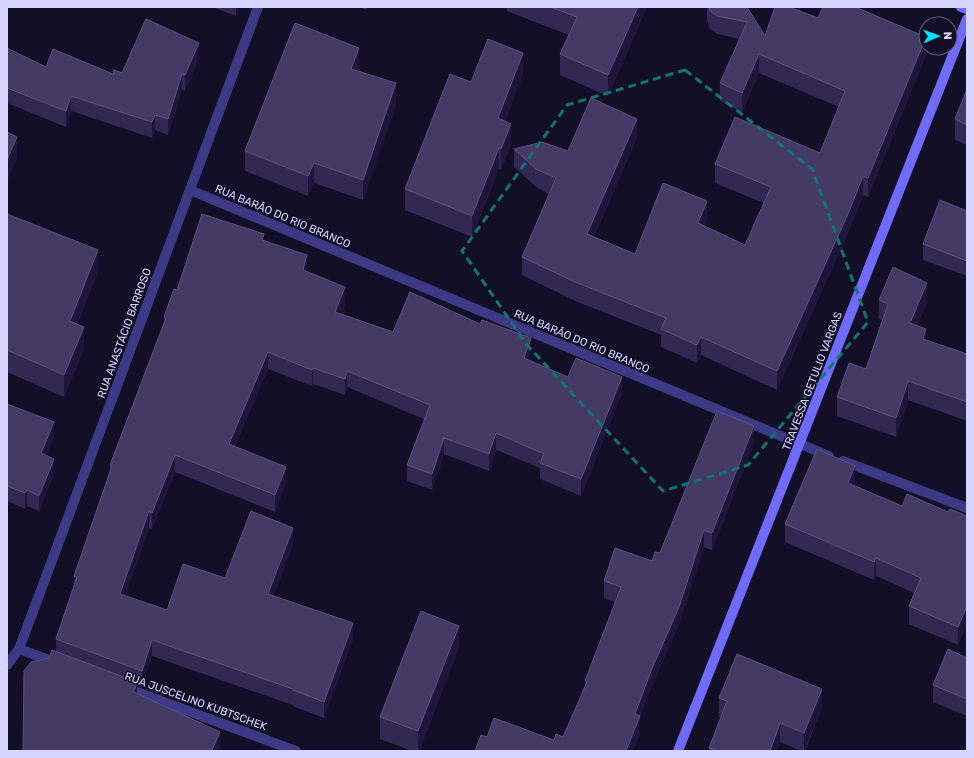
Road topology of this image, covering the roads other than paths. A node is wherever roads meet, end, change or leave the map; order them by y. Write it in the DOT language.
graph roads {
  1 [pos="258,7"];
  2 [pos="961,7"];
  3 [pos="967,9"];
  4 [pos="967,19"];
  5 [pos="190,190"];
  6 [pos="800,445"];
  7 [pos="967,508"];
  8 [pos="19,649"];
  9 [pos="7,665"];
  10 [pos="64,665"];
  11 [pos="116,685"];
  12 [pos="296,751"];
  13 [pos="678,751"];
  1 -- 5 [label="street, RUA ANASTÁCIO BARROSO"];
  2 -- 3 [label="street"];
  4 -- 6 [label="street, TRAVESSA GETULIO VARGAS"];
  5 -- 6 [label="street, RUA BARÃO DO RIO BRANCO"];
  5 -- 8 [label="street, RUA ANASTÁCIO BARROSO"];
  6 -- 7 [label="street, RUA BARÃO DO RIO BRANCO"];
  6 -- 13 [label="street, TRAVESSA GETULIO VARGAS"];
  8 -- 9 [label="street, RUA ANASTÁCIO BARROSO"];
  8 -- 10 [label="street"];
  11 -- 12 [label="street, RUA JUSCELINO KUBTSCHEK"];
}
